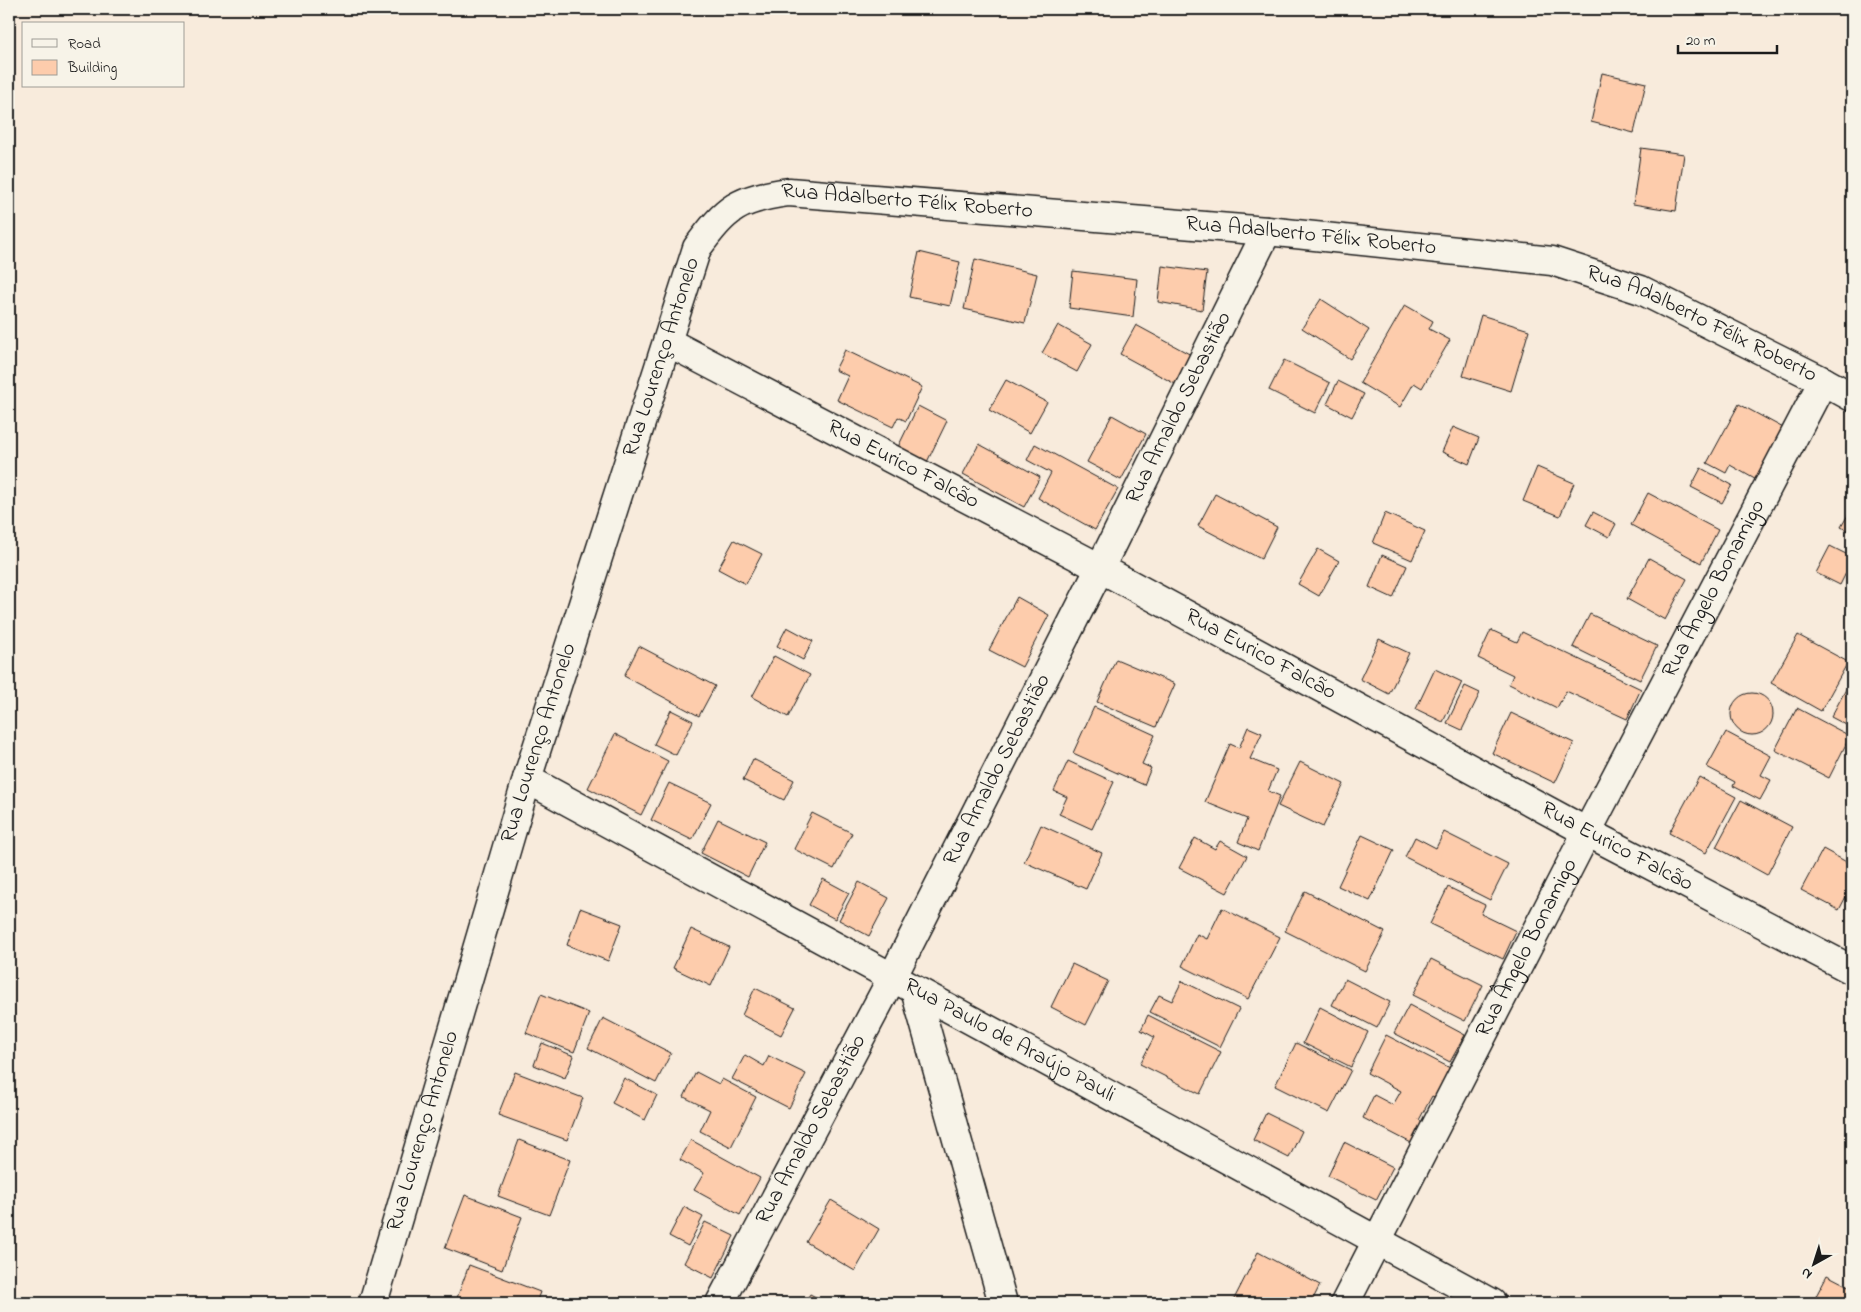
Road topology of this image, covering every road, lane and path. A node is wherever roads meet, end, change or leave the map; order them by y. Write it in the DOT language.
graph roads {
  1 [pos="742,202"];
  2 [pos="1268,231"];
  3 [pos="668,342"];
  4 [pos="1823,381"];
  5 [pos="1852,397"];
  6 [pos="1100,568"];
  7 [pos="527,779"];
  8 [pos="1587,832"];
  9 [pos="1852,970"];
  10 [pos="904,984"];
  11 [pos="1377,1241"];
  12 [pos="373,1303"];
  13 [pos="720,1303"];
  14 [pos="1003,1303"];
  15 [pos="1345,1303"];
  16 [pos="1492,1303"];
  1 -- 2 [label="street, Rua Adalberto Félix Roberto"];
  1 -- 3 [label="street, Rua Lourenço Antonelo"];
  2 -- 4 [label="street, Rua Adalberto Félix Roberto"];
  2 -- 6 [label="street, Rua Arnaldo Sebastião"];
  3 -- 6 [label="street, Rua Eurico Falcão"];
  3 -- 7 [label="street, Rua Lourenço Antonelo"];
  4 -- 5 [label="street, Rua Adalberto Félix Roberto"];
  4 -- 8 [label="street, Rua Ângelo Bonamigo"];
  6 -- 8 [label="street, Rua Eurico Falcão"];
  6 -- 10 [label="street, Rua Arnaldo Sebastião"];
  7 -- 10 [label="street, Rua Paulo de Araújo Pauli"];
  7 -- 12 [label="street, Rua Lourenço Antonelo"];
  8 -- 9 [label="street, Rua Eurico Falcão"];
  8 -- 11 [label="street, Rua Ângelo Bonamigo"];
  10 -- 11 [label="street, Rua Paulo de Araújo Pauli"];
  10 -- 13 [label="street, Rua Arnaldo Sebastião"];
  10 -- 14 [label="street"];
  11 -- 15 [label="street, Rua Ângelo Bonamigo"];
  11 -- 16 [label="street, Rua Paulo de Araújo Pauli"];
}
